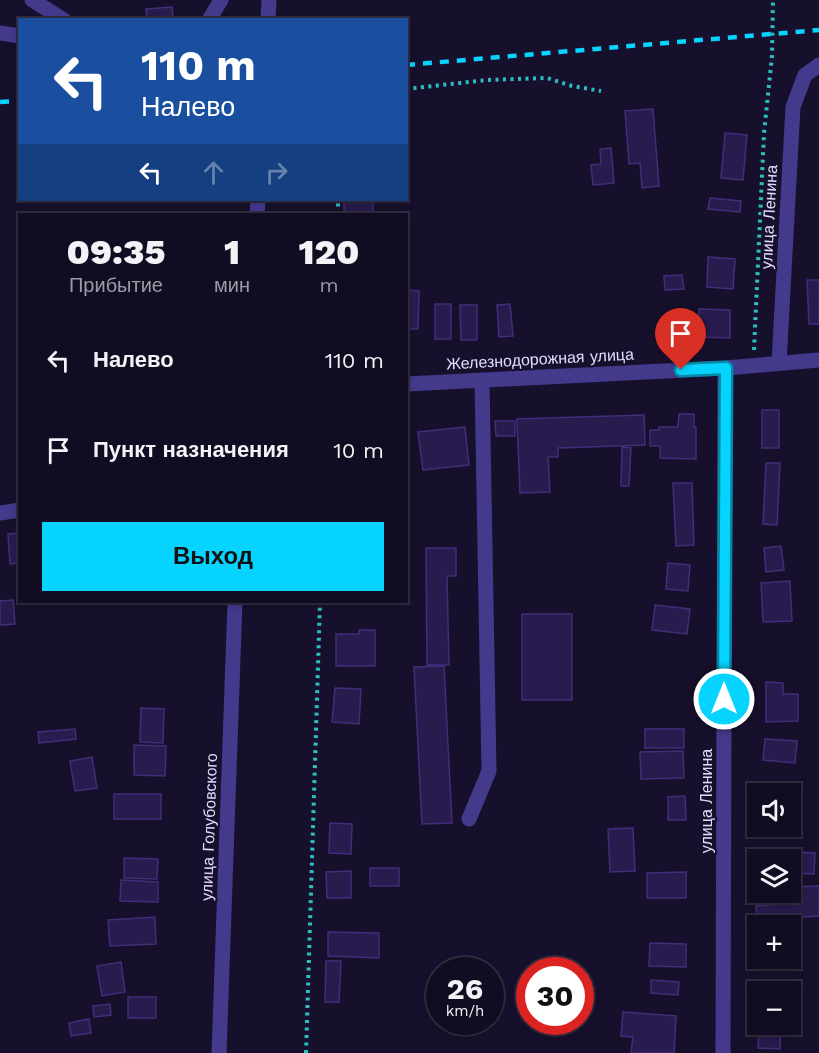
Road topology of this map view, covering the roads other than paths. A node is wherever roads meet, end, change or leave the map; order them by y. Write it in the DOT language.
graph roads {
  1 [pos="32,0"];
  2 [pos="221,0"];
  3 [pos="269,0"];
  4 [pos="61,18"];
  5 [pos="210,18"];
  6 [pos="268,18"];
  7 [pos="0,33"];
  8 [pos="18,36"];
  9 [pos="819,65"];
  10 [pos="819,360"];
  11 [pos="779,363"];
  12 [pos="726,368"];
  13 [pos="482,380"];
  14 [pos="408,384"];
  15 [pos="18,510"];
  16 [pos="0,513"];
  17 [pos="236,603"];
  18 [pos="469,819"];
  19 [pos="219,1053"];
  20 [pos="723,1053"];
  1 -- 4 [label="street"];
  2 -- 5 [label="street"];
  3 -- 6 [label="street"];
  7 -- 8 [label="street"];
  9 -- 11 [label="street, улица Ленина"];
  10 -- 11 [label="street, Железнодорожная улица"];
  11 -- 12 [label="street, Железнодорожная улица"];
  12 -- 13 [label="street, Железнодорожная улица"];
  12 -- 20 [label="street, улица Ленина"];
  13 -- 14 [label="street, Железнодорожная улица"];
  13 -- 18 [label="street"];
  15 -- 16 [label="street"];
  17 -- 19 [label="street, улица Голубовского"];
}
